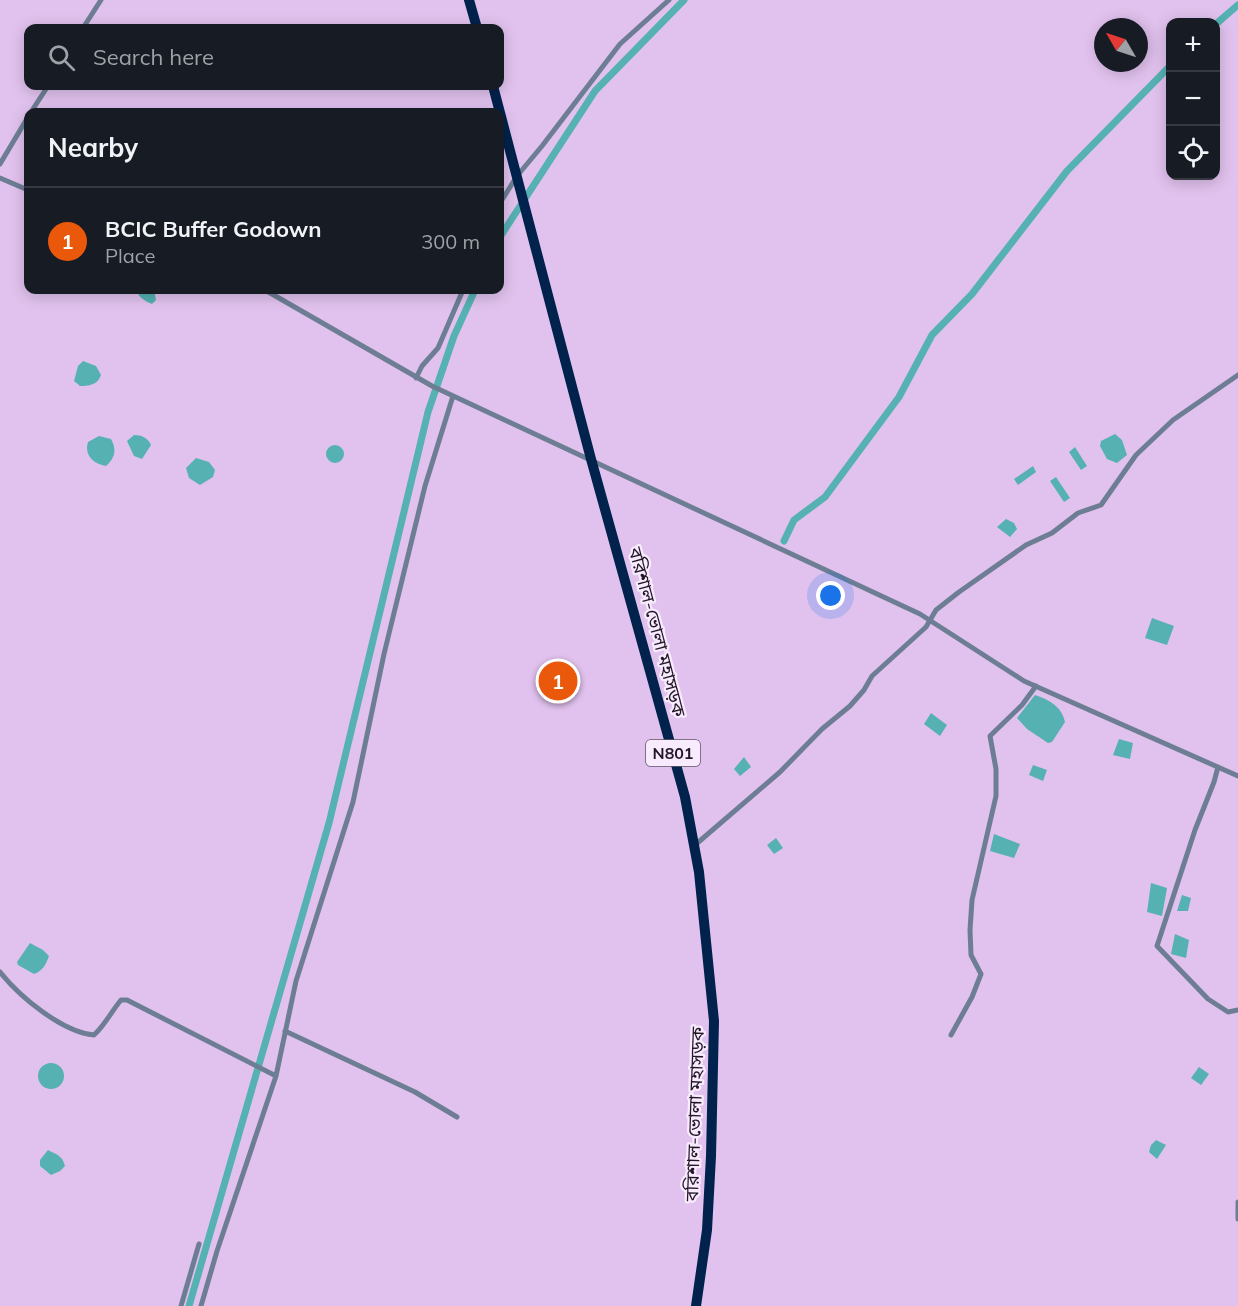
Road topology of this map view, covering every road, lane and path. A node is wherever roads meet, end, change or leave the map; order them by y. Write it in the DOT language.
graph roads {
  1 [pos="101,0"];
  2 [pos="469,0"];
  3 [pos="669,0"];
  4 [pos="86,24"];
  5 [pos="476,24"];
  6 [pos="46,90"];
  7 [pos="494,90"];
  8 [pos="34,108"];
  9 [pos="499,108"];
  10 [pos="24,124"];
  11 [pos="504,128"];
  12 [pos="0,164"];
  13 [pos="0,178"];
  14 [pos="517,178"];
  15 [pos="24,188"];
  16 [pos="504,198"];
  17 [pos="272,294"];
  18 [pos="460,294"];
  19 [pos="1238,375"];
  20 [pos="416,378"];
  21 [pos="450,394"];
  22 [pos="591,459"];
  23 [pos="930,620"];
  24 [pos="1036,686"];
  25 [pos="1218,767"];
  26 [pos="1238,776"];
  27 [pos="695,845"];
  28 [pos="0,972"];
  29 [pos="1238,1010"];
  30 [pos="285,1030"];
  31 [pos="951,1035"];
  32 [pos="276,1076"];
  33 [pos="457,1117"];
  34 [pos="1238,1202"];
  35 [pos="1238,1219"];
  36 [pos="199,1244"];
  37 [pos="181,1306"];
  38 [pos="201,1306"];
  39 [pos="696,1306"];
  1 -- 4 [label="street"];
  2 -- 5 [label="highway"];
  3 -- 14 [label="street"];
  6 -- 8 [label="street"];
  7 -- 9 [label="highway, বরিশাল-ভোলা মহাসড়ক / N801"];
  10 -- 12 [label="street"];
  11 -- 14 [label="highway, বরিশাল-ভোলা মহাসড়ক / N801"];
  13 -- 15 [label="street"];
  14 -- 16 [label="street"];
  14 -- 22 [label="highway, বরিশাল-ভোলা মহাসড়ক / N801"];
  17 -- 20 [label="street"];
  18 -- 20 [label="street"];
  19 -- 23 [label="street"];
  20 -- 21 [label="street"];
  21 -- 22 [label="street"];
  21 -- 30 [label="street"];
  22 -- 23 [label="street"];
  22 -- 27 [label="highway, বরিশাল-ভোলা মহাসড়ক / N801"];
  23 -- 24 [label="street"];
  23 -- 27 [label="street"];
  24 -- 25 [label="street"];
  24 -- 31 [label="street"];
  25 -- 26 [label="street"];
  25 -- 29 [label="street"];
  27 -- 39 [label="highway, বরিশাল-ভোলা মহাসড়ক / N801"];
  28 -- 32 [label="street"];
  30 -- 32 [label="street"];
  30 -- 33 [label="street"];
  32 -- 38 [label="street"];
  34 -- 35 [label="street"];
  36 -- 37 [label="street"];
}
